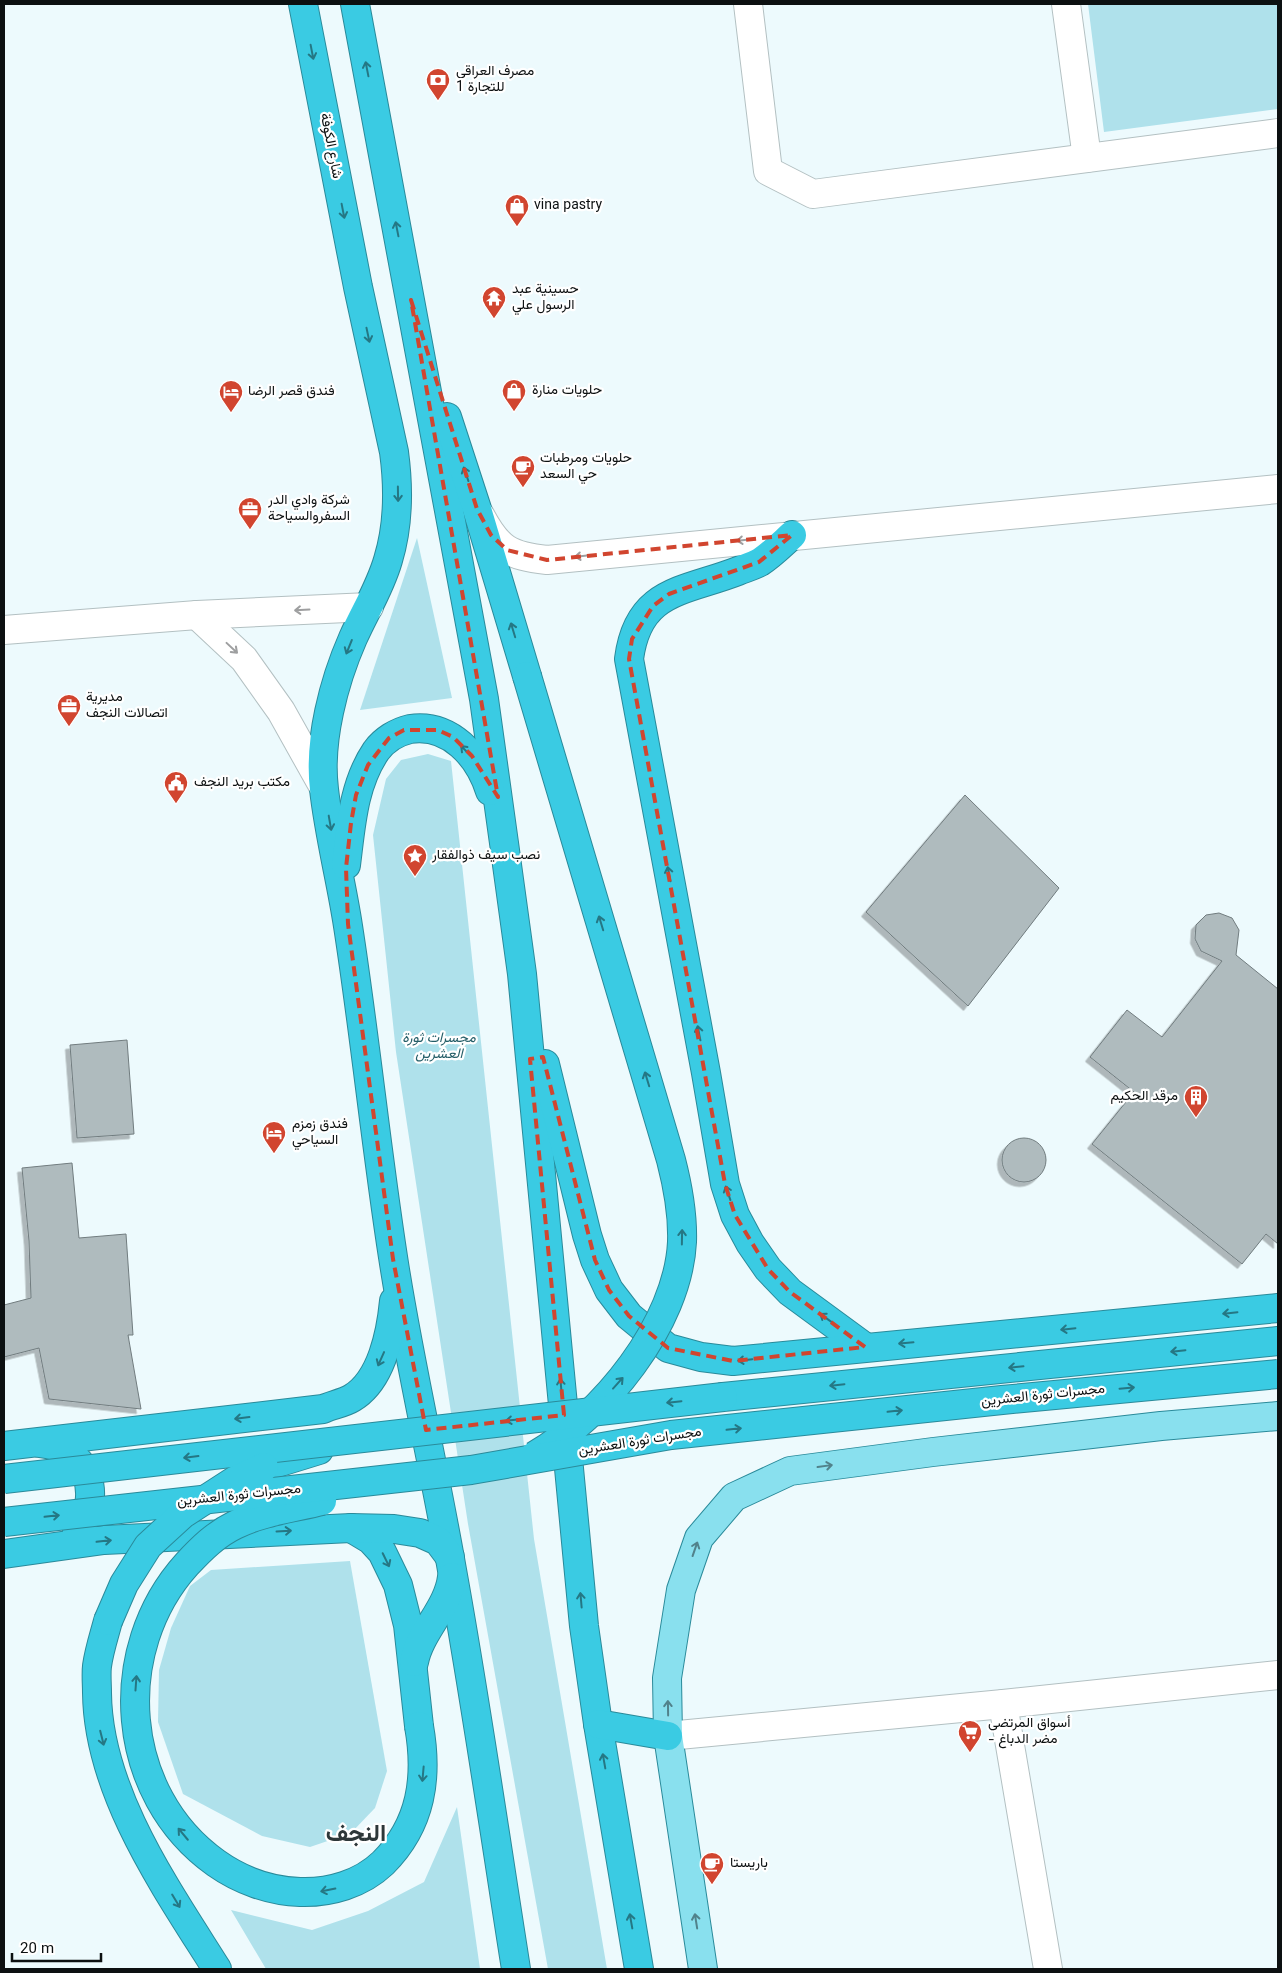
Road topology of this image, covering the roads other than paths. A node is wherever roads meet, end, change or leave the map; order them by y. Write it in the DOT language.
graph roads {
  1 [pos="303,4"];
  2 [pos="355,4"];
  3 [pos="748,4"];
  4 [pos="1066,4"];
  5 [pos="1278,133"];
  6 [pos="1088,158"];
  7 [pos="409,289"];
  8 [pos="1278,489"];
  9 [pos="477,509"];
  10 [pos="792,535"];
  11 [pos="369,606"];
  12 [pos="197,615"];
  13 [pos="4,630"];
  14 [pos="323,786"];
  15 [pos="504,843"];
  16 [pos="348,924"];
  17 [pos="522,974"];
  18 [pos="393,1259"];
  19 [pos="1278,1308"];
  20 [pos="1278,1341"];
  21 [pos="865,1347"];
  22 [pos="1278,1374"];
  23 [pos="1278,1416"];
  24 [pos="361,1437"];
  25 [pos="34,1442"];
  26 [pos="4,1446"];
  27 [pos="512,1464"];
  28 [pos="471,1470"];
  29 [pos="4,1479"];
  30 [pos="4,1522"];
  31 [pos="351,1528"];
  32 [pos="219,1535"];
  33 [pos="48,1549"];
  34 [pos="4,1554"];
  35 [pos="451,1564"];
  36 [pos="413,1669"];
  37 [pos="1278,1675"];
  38 [pos="1003,1704"];
  39 [pos="598,1724"];
  40 [pos="668,1736"];
  41 [pos="217,1969"];
  42 [pos="516,1969"];
  43 [pos="639,1969"];
  44 [pos="703,1969"];
  45 [pos="1048,1969"];
  1 -- 11 [label="highway, شارع الكوفة, one-way"];
  7 -- 2 [label="highway, one-way"];
  3 -- 6 [label="street"];
  4 -- 6 [label="street"];
  5 -- 6 [label="street"];
  9 -- 7 [label="highway, one-way"];
  7 -- 15 [label="highway"];
  8 -- 10 [label="street"];
  10 -- 9 [label="street, one-way"];
  27 -- 9 [label="highway, one-way, bridge"];
  21 -- 10 [label="highway, one-way"];
  11 -- 12 [label="street, one-way"];
  11 -- 14 [label="highway, شارع الكوفة, one-way"];
  12 -- 13 [label="street"];
  12 -- 14 [label="street, one-way"];
  14 -- 16 [label="highway, شارع الكوفة, one-way"];
  15 -- 16 [label="highway, one-way"];
  15 -- 17 [label="highway"];
  16 -- 18 [label="highway"];
  21 -- 17 [label="highway, one-way"];
  39 -- 17 [label="highway, one-way"];
  18 -- 25 [label="highway, one-way"];
  18 -- 35 [label="highway"];
  19 -- 21 [label="highway, one-way"];
  20 -- 24 [label="highway, one-way, bridge"];
  27 -- 22 [label="highway, مجسرات ثورة العشرين, one-way, bridge"];
  40 -- 23 [label="main road, one-way"];
  24 -- 29 [label="highway, one-way, bridge"];
  24 -- 41 [label="highway, one-way, bridge"];
  25 -- 26 [label="highway"];
  25 -- 33 [label="highway"];
  27 -- 28 [label="highway, مجسرات ثورة العشرين, bridge"];
  30 -- 28 [label="highway, مجسرات ثورة العشرين, one-way, bridge"];
  28 -- 32 [label="highway, bridge"];
  32 -- 31 [label="highway, one-way"];
  31 -- 35 [label="highway"];
  31 -- 36 [label="highway, one-way"];
  33 -- 32 [label="highway, one-way"];
  36 -- 32 [label="highway, one-way, bridge"];
  33 -- 34 [label="highway"];
  35 -- 36 [label="highway"];
  35 -- 42 [label="highway"];
  37 -- 38 [label="street"];
  38 -- 40 [label="street"];
  38 -- 45 [label="street"];
  39 -- 40 [label="highway"];
  43 -- 39 [label="highway, one-way"];
  44 -- 40 [label="main road, one-way"];
}
